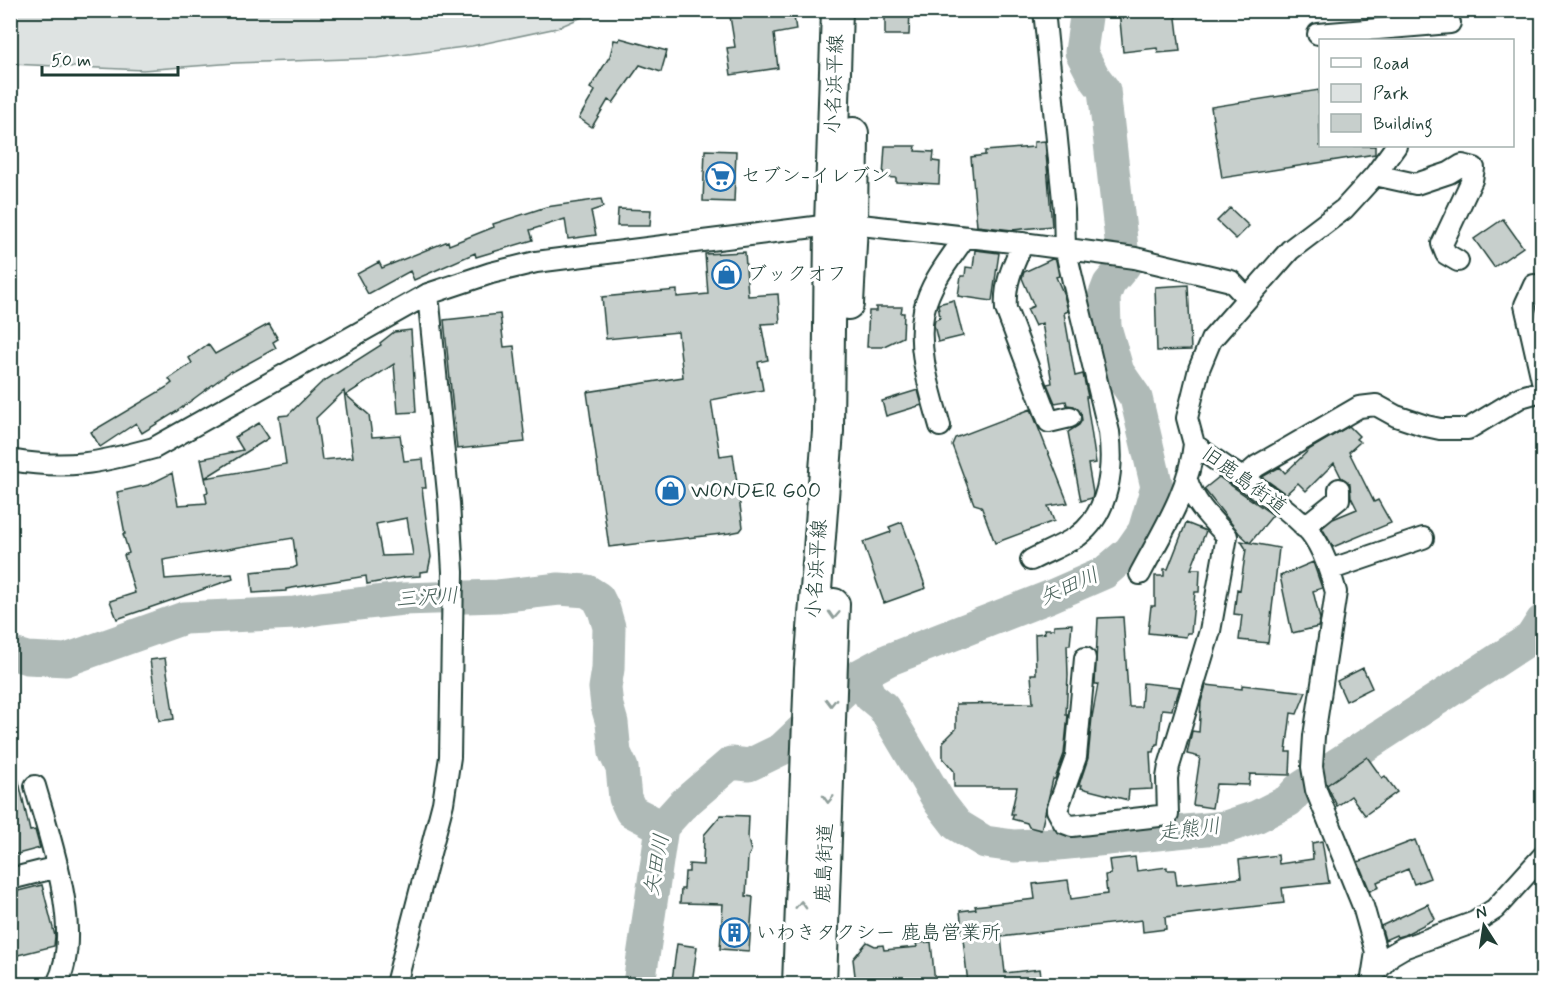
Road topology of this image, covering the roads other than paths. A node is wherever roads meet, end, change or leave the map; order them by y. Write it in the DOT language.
graph roads {
  1 [pos="837,10"];
  2 [pos="854,10"];
  3 [pos="1044,10"];
  4 [pos="1449,25"];
  5 [pos="1318,34"];
  6 [pos="1395,147"];
  7 [pos="1375,176"];
  8 [pos="841,224"];
  9 [pos="965,237"];
  10 [pos="1023,243"];
  11 [pos="1071,249"];
  12 [pos="1458,261"];
  13 [pos="1534,285"];
  14 [pos="428,294"];
  15 [pos="1247,298"];
  16 [pos="1542,380"];
  17 [pos="1542,391"];
  18 [pos="1070,417"];
  19 [pos="940,426"];
  20 [pos="1194,444"];
  21 [pos="10,460"];
  22 [pos="1243,478"];
  23 [pos="1186,480"];
  24 [pos="1339,489"];
  25 [pos="1304,527"];
  26 [pos="1423,538"];
  27 [pos="1031,560"];
  28 [pos="1329,570"];
  29 [pos="1140,574"];
  30 [pos="1085,658"];
  31 [pos="818,739"];
  32 [pos="35,786"];
  33 [pos="1542,857"];
  34 [pos="58,867"];
  35 [pos="10,879"];
  36 [pos="1373,979"];
  37 [pos="57,984"];
  38 [pos="396,984"];
  39 [pos="798,984"];
  40 [pos="820,984"];
  1 -- 8 [label="main road, 小名浜平線"];
  2 -- 8 [label="main road, 小名浜平線"];
  3 -- 11 [label="street"];
  4 -- 5 [label="street"];
  6 -- 7 [label="street, 旧鹿島街道"];
  7 -- 12 [label="street"];
  7 -- 15 [label="street, 旧鹿島街道"];
  8 -- 9 [label="street"];
  8 -- 14 [label="street"];
  8 -- 31 [label="main road, 小名浜平線"];
  9 -- 10 [label="street"];
  9 -- 19 [label="street"];
  10 -- 11 [label="street"];
  10 -- 18 [label="street"];
  11 -- 15 [label="street"];
  11 -- 27 [label="street"];
  13 -- 16 [label="street"];
  14 -- 21 [label="street"];
  14 -- 38 [label="street"];
  15 -- 20 [label="street, 旧鹿島街道"];
  17 -- 22 [label="street"];
  20 -- 22 [label="street, 旧鹿島街道"];
  20 -- 23 [label="street"];
  22 -- 25 [label="street, 旧鹿島街道"];
  23 -- 29 [label="street"];
  23 -- 30 [label="street"];
  24 -- 25 [label="street"];
  25 -- 28 [label="street, 旧鹿島街道"];
  26 -- 28 [label="street"];
  28 -- 36 [label="street, 旧鹿島街道"];
  39 -- 31 [label="main road, 小名浜平線, one-way"];
  31 -- 40 [label="main road, 鹿島街道, one-way"];
  32 -- 34 [label="street"];
  33 -- 36 [label="street"];
  34 -- 35 [label="street"];
  34 -- 37 [label="street"];
}
